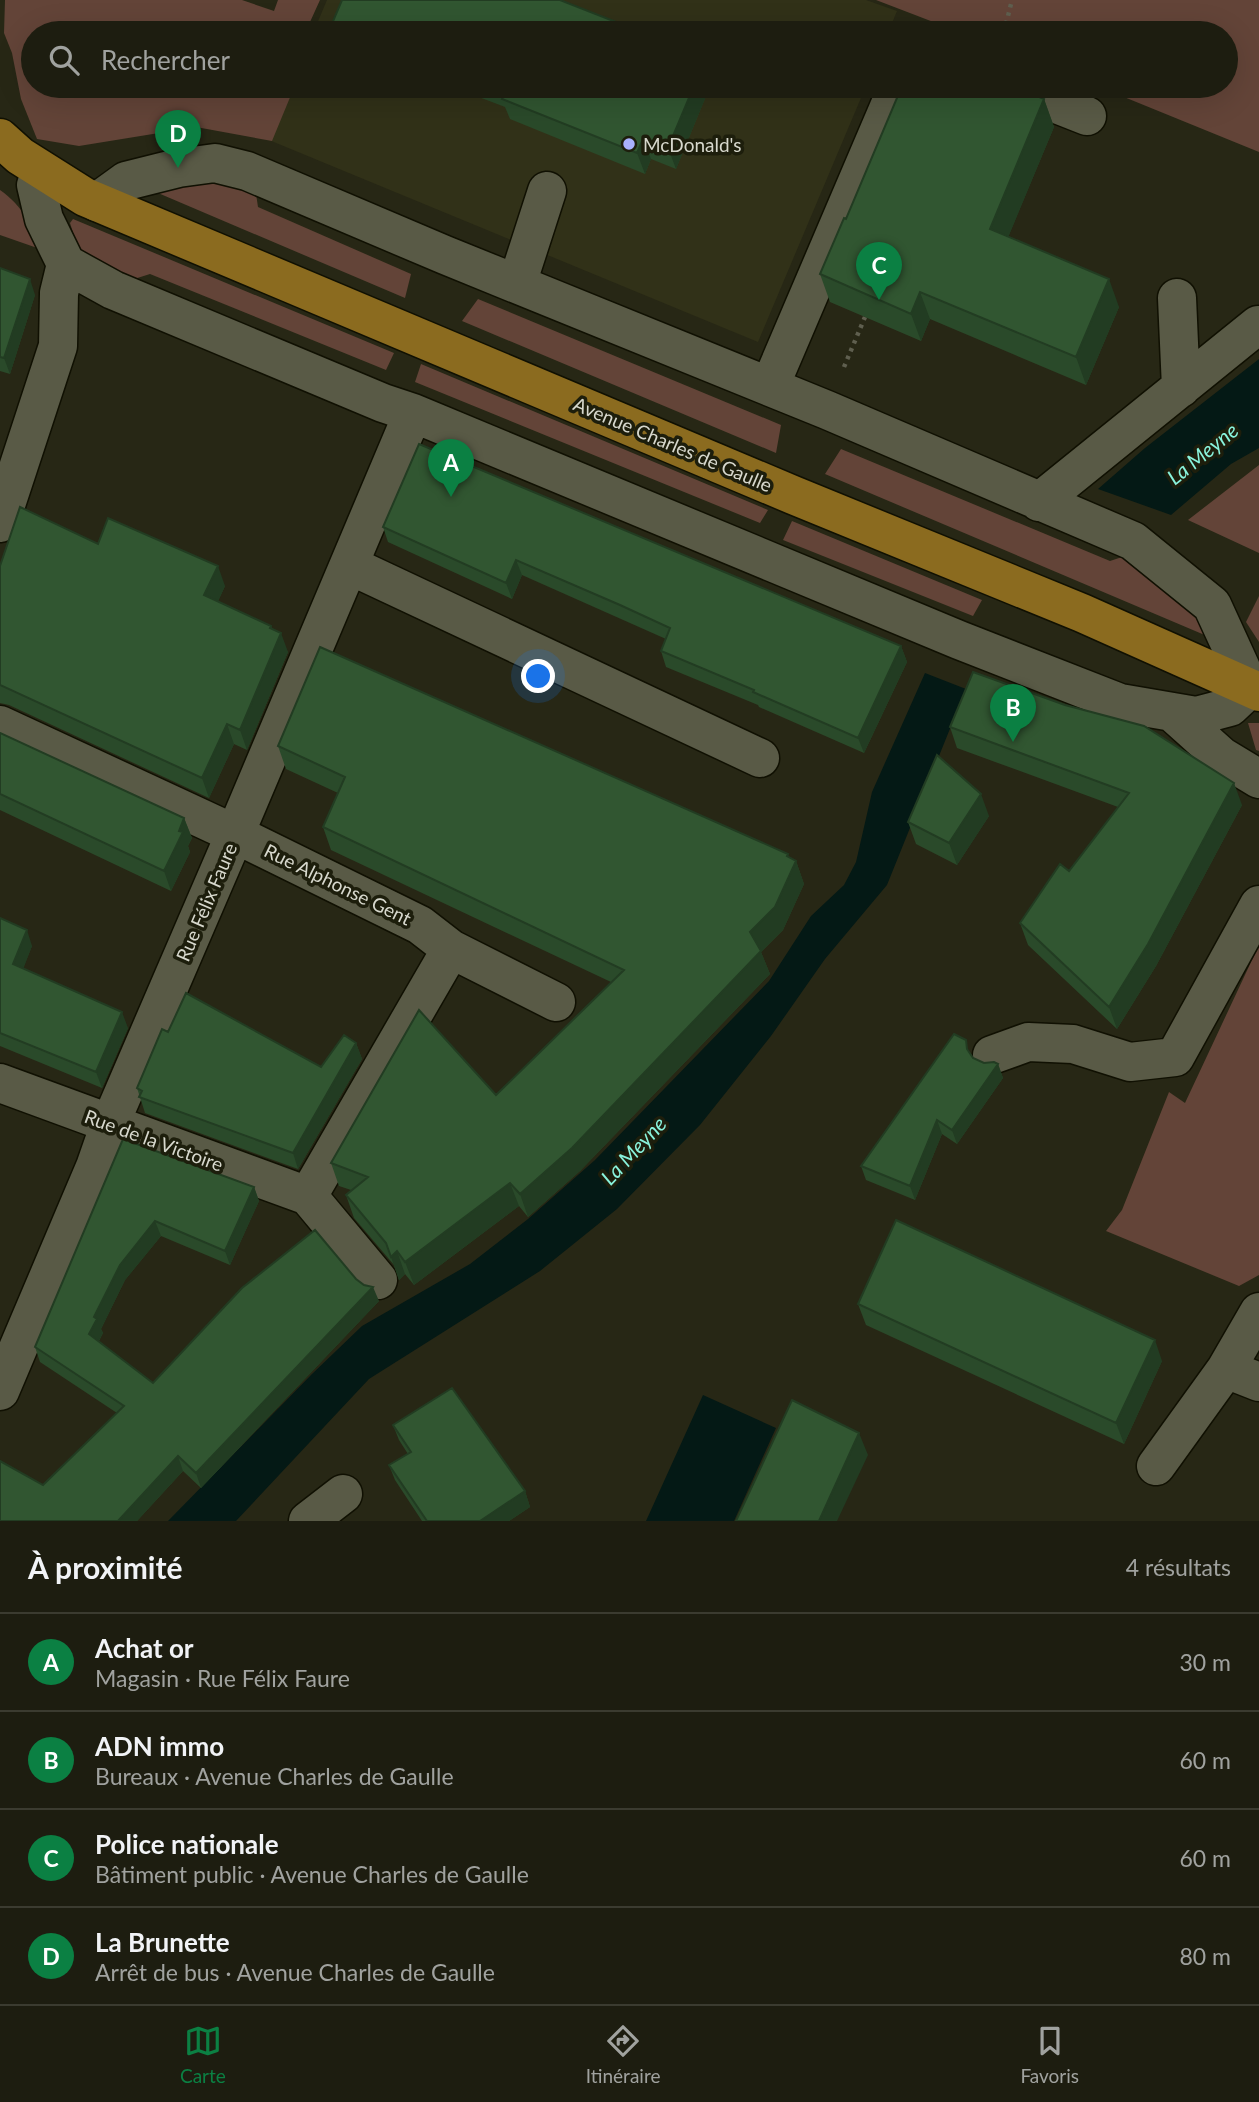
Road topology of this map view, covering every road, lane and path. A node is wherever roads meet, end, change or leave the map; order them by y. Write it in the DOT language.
graph roads {
  1 [pos="1012,0"];
  2 [pos="1007,21"];
  3 [pos="893,98"];
  4 [pos="1041,98"];
  5 [pos="1087,116"];
  6 [pos="0,138"];
  7 [pos="0,174"];
  8 [pos="36,185"];
  9 [pos="547,191"];
  10 [pos="91,199"];
  11 [pos="66,264"];
  12 [pos="517,284"];
  13 [pos="1177,298"];
  14 [pos="865,317"];
  15 [pos="1258,325"];
  16 [pos="841,376"];
  17 [pos="770,386"];
  18 [pos="1181,388"];
  19 [pos="413,413"];
  20 [pos="1039,502"];
  21 [pos="0,523"];
  22 [pos="349,565"];
  23 [pos="1255,690"];
  24 [pos="1172,712"];
  25 [pos="0,725"];
  26 [pos="760,758"];
  27 [pos="1259,779"];
  28 [pos="235,834"];
  29 [pos="1259,905"];
  30 [pos="451,948"];
  31 [pos="556,1002"];
  32 [pos="992,1055"];
  33 [pos="0,1083"];
  34 [pos="110,1124"];
  35 [pos="308,1196"];
  36 [pos="378,1280"];
  37 [pos="1259,1312"];
  38 [pos="1243,1376"];
  39 [pos="0,1391"];
  40 [pos="1156,1466"];
  41 [pos="343,1494"];
  42 [pos="307,1521"];
  1 -- 2 [label="path"];
  3 -- 17 [label="street"];
  4 -- 5 [label="street"];
  6 -- 10 [label="main road, Avenue Charles de Gaulle"];
  7 -- 8 [label="main road, Avenue Charles de Gaulle"];
  8 -- 10 [label="main road, Avenue Charles de Gaulle"];
  8 -- 11 [label="street"];
  9 -- 12 [label="street"];
  10 -- 12 [label="street"];
  10 -- 23 [label="main road, Avenue Charles de Gaulle"];
  11 -- 19 [label="street"];
  11 -- 21 [label="street"];
  12 -- 17 [label="street"];
  13 -- 18 [label="street"];
  14 -- 16 [label="path"];
  15 -- 18 [label="street"];
  17 -- 20 [label="street"];
  18 -- 20 [label="street"];
  19 -- 22 [label="street, Rue Félix Faure"];
  19 -- 24 [label="street"];
  20 -- 23 [label="street"];
  22 -- 26 [label="street"];
  22 -- 28 [label="street, Rue Félix Faure"];
  23 -- 24 [label="street"];
  24 -- 27 [label="street"];
  25 -- 28 [label="street, Rue Alphonse Gent"];
  28 -- 30 [label="street, Rue Alphonse Gent"];
  28 -- 34 [label="street, Rue Félix Faure"];
  29 -- 32 [label="street"];
  30 -- 31 [label="street, Rue Alphonse Gent"];
  30 -- 35 [label="street"];
  33 -- 34 [label="street, Rue de la Victoire"];
  34 -- 35 [label="street, Rue de la Victoire"];
  34 -- 39 [label="street, Rue Félix Faure"];
  35 -- 36 [label="street"];
  37 -- 38 [label="street"];
  38 -- 40 [label="street"];
  41 -- 42 [label="street"];
}
